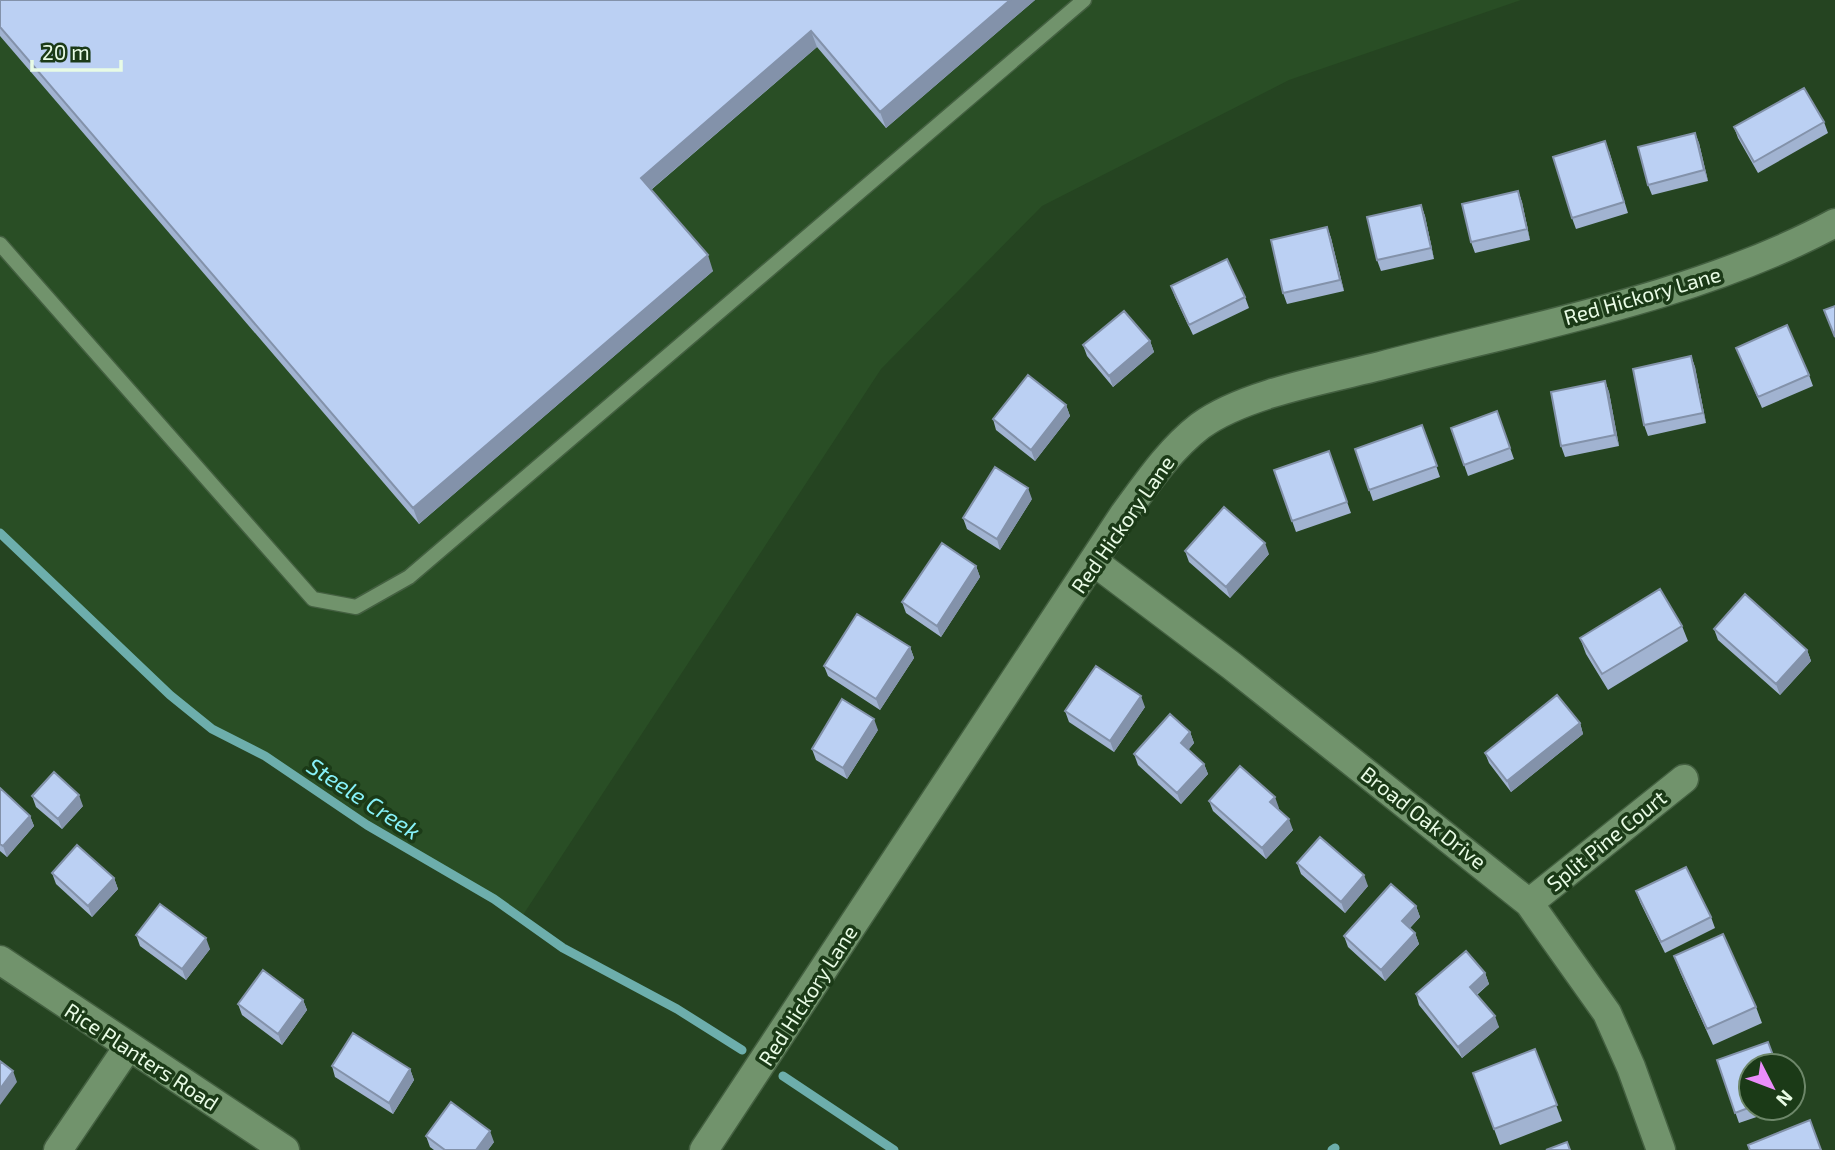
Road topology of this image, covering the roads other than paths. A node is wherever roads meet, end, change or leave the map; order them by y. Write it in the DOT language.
graph roads {
  1 [pos="1084,0"];
  2 [pos="1835,223"];
  3 [pos="0,243"];
  4 [pos="1093,561"];
  5 [pos="1684,779"];
  6 [pos="1529,903"];
  7 [pos="0,960"];
  8 [pos="128,1046"];
  9 [pos="58,1150"];
  10 [pos="285,1150"];
  11 [pos="705,1150"];
  12 [pos="1661,1150"];
  1 -- 3 [label="lane"];
  2 -- 4 [label="street, Red Hickory Lane"];
  4 -- 6 [label="street, Broad Oak Drive"];
  4 -- 11 [label="street, Red Hickory Lane"];
  5 -- 6 [label="street, Split Pine Court"];
  6 -- 12 [label="street, Broad Oak Drive"];
  7 -- 8 [label="street, Rice Planters Road"];
  8 -- 9 [label="street"];
  8 -- 10 [label="street, Rice Planters Road"];
}
